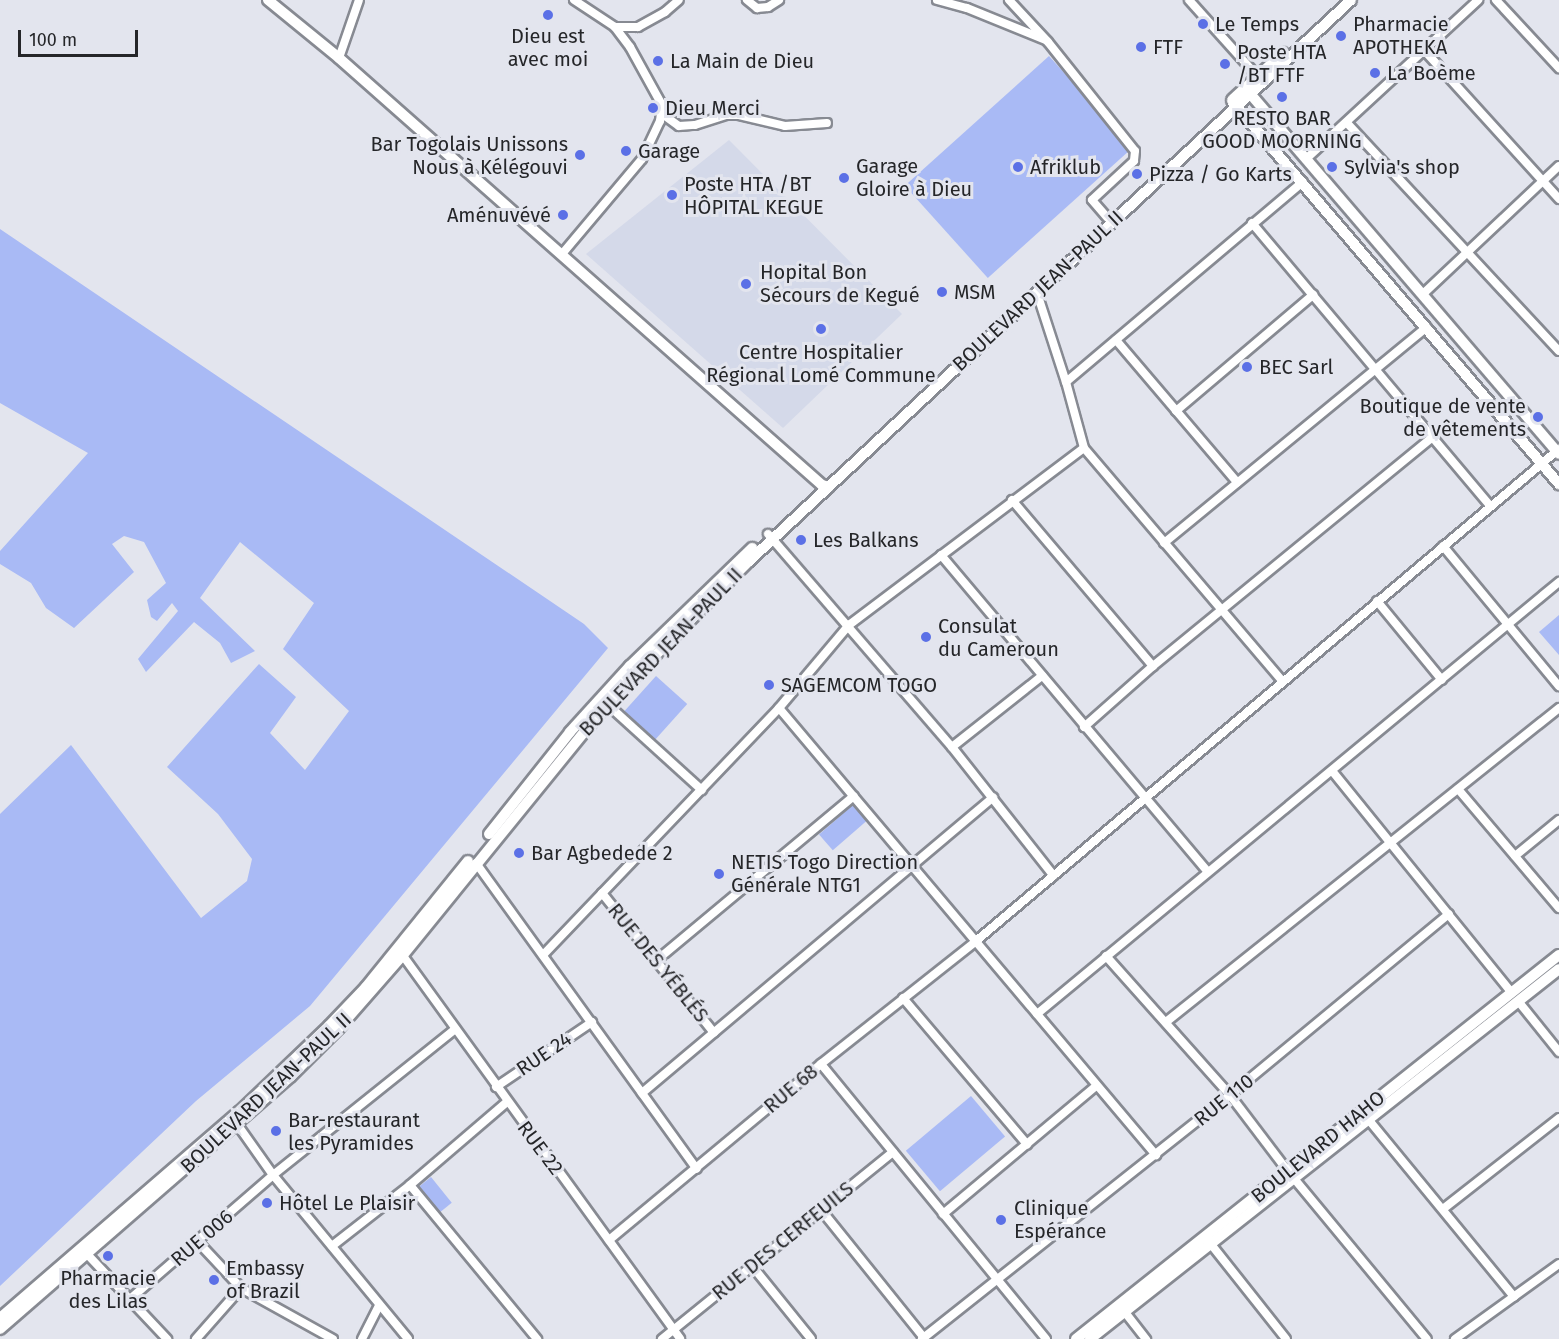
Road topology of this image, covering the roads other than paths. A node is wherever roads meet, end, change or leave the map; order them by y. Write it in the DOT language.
graph roads {
  1 [pos="268,0"];
  2 [pos="359,0"];
  3 [pos="574,0"];
  4 [pos="679,0"];
  5 [pos="747,0"];
  6 [pos="778,0"];
  7 [pos="937,0"];
  8 [pos="1009,0"];
  9 [pos="1190,0"];
  10 [pos="1341,0"];
  11 [pos="1351,0"];
  12 [pos="1478,0"];
  13 [pos="1496,0"];
  14 [pos="969,4"];
  15 [pos="615,27"];
  16 [pos="638,27"];
  17 [pos="1048,42"];
  18 [pos="630,47"];
  19 [pos="1424,50"];
  20 [pos="339,58"];
  21 [pos="1559,68"];
  22 [pos="1259,79"];
  23 [pos="1247,91"];
  24 [pos="1235,103"];
  25 [pos="661,113"];
  26 [pos="827,123"];
  27 [pos="1347,123"];
  28 [pos="1307,158"];
  29 [pos="1559,166"];
  30 [pos="1542,181"];
  31 [pos="1303,182"];
  32 [pos="1559,199"];
  33 [pos="1107,217"];
  34 [pos="1252,223"];
  35 [pos="562,254"];
  36 [pos="1466,254"];
  37 [pos="1037,293"];
  38 [pos="1424,293"];
  39 [pos="1313,295"];
  40 [pos="1427,327"];
  41 [pos="1116,340"];
  42 [pos="1559,351"];
  43 [pos="1376,368"];
  44 [pos="1066,382"];
  45 [pos="1176,411"];
  46 [pos="1433,437"];
  47 [pos="1084,448"];
  48 [pos="1558,451"];
  49 [pos="1541,463"];
  50 [pos="1237,482"];
  51 [pos="1559,484"];
  52 [pos="825,486"];
  53 [pos="1012,500"];
  54 [pos="1490,506"];
  55 [pos="770,536"];
  56 [pos="1164,543"];
  57 [pos="1443,546"];
  58 [pos="940,555"];
  59 [pos="1559,582"];
  60 [pos="1377,601"];
  61 [pos="1222,610"];
  62 [pos="1508,624"];
  63 [pos="849,625"];
  64 [pos="1153,666"];
  65 [pos="1042,676"];
  66 [pos="1442,680"];
  67 [pos="1282,681"];
  68 [pos="1559,686"];
  69 [pos="607,704"];
  70 [pos="779,708"];
  71 [pos="1559,708"];
  72 [pos="1084,727"];
  73 [pos="952,747"];
  74 [pos="1333,772"];
  75 [pos="1458,789"];
  76 [pos="702,790"];
  77 [pos="854,796"];
  78 [pos="993,797"];
  79 [pos="1144,798"];
  80 [pos="1559,820"];
  81 [pos="1390,844"];
  82 [pos="1515,855"];
  83 [pos="476,863"];
  84 [pos="913,865"];
  85 [pos="1208,872"];
  86 [pos="1054,876"];
  87 [pos="602,893"];
  88 [pos="1559,908"];
  89 [pos="1449,914"];
  90 [pos="976,941"];
  91 [pos="400,952"];
  92 [pos="544,954"];
  93 [pos="1559,955"];
  94 [pos="1106,956"];
  95 [pos="657,960"];
  96 [pos="1559,969"];
  97 [pos="1511,992"];
  98 [pos="903,998"];
  99 [pos="1519,1002"];
  100 [pos="1037,1014"];
  101 [pos="592,1022"];
  102 [pos="1166,1022"];
  103 [pos="455,1029"];
  104 [pos="714,1033"];
  105 [pos="1559,1052"];
  106 [pos="821,1064"];
  107 [pos="1096,1086"];
  108 [pos="496,1087"];
  109 [pos="642,1093"];
  110 [pos="1230,1095"];
  111 [pos="507,1102"];
  112 [pos="1559,1118"];
  113 [pos="1368,1119"];
  114 [pos="237,1125"];
  115 [pos="1027,1144"];
  116 [pos="893,1152"];
  117 [pos="1156,1155"];
  118 [pos="697,1169"];
  119 [pos="1291,1174"];
  120 [pos="273,1175"];
  121 [pos="410,1185"];
  122 [pos="1443,1209"];
  123 [pos="822,1211"];
  124 [pos="943,1214"];
  125 [pos="609,1240"];
  126 [pos="198,1242"];
  127 [pos="1210,1243"];
  128 [pos="332,1246"];
  129 [pos="87,1254"];
  130 [pos="1559,1264"];
  131 [pos="753,1267"];
  132 [pos="996,1281"];
  133 [pos="241,1288"];
  134 [pos="1514,1297"];
  135 [pos="130,1299"];
  136 [pos="380,1305"];
  137 [pos="1124,1311"];
  138 [pos="0,1318"];
  139 [pos="0,1329"];
  140 [pos="673,1330"];
  141 [pos="1466,1336"];
  142 [pos="923,1338"];
  143 [pos="167,1339"];
  144 [pos="196,1339"];
  145 [pos="333,1339"];
  146 [pos="362,1339"];
  147 [pos="408,1339"];
  148 [pos="537,1339"];
  149 [pos="662,1339"];
  150 [pos="680,1339"];
  151 [pos="811,1339"];
  152 [pos="1046,1339"];
  153 [pos="1076,1339"];
  154 [pos="1090,1339"];
  155 [pos="1146,1339"];
  156 [pos="1286,1339"];
  157 [pos="1427,1339"];
  158 [pos="1455,1339"];
  1 -- 20 [label="main road"];
  2 -- 20 [label="street"];
  3 -- 15 [label="street"];
  4 -- 16 [label="street"];
  5 -- 6 [label="street"];
  7 -- 14 [label="street"];
  8 -- 17 [label="street"];
  9 -- 22 [label="street"];
  10 -- 22 [label="main road, BOULEVARD JEAN-PAUL II"];
  11 -- 22 [label="main road, BOULEVARD JEAN-PAUL II"];
  12 -- 19 [label="street"];
  13 -- 21 [label="street"];
  14 -- 17 [label="street"];
  15 -- 16 [label="street"];
  15 -- 18 [label="street"];
  16 -- 18 [label="street"];
  17 -- 33 [label="street"];
  18 -- 25 [label="street"];
  19 -- 27 [label="street"];
  19 -- 30 [label="street"];
  20 -- 35 [label="main road"];
  22 -- 23 [label="main road, BOULEVARD JEAN-PAUL II"];
  23 -- 24 [label="main road, BOULEVARD JEAN-PAUL II"];
  23 -- 28 [label="main road"];
  24 -- 31 [label="main road"];
  24 -- 33 [label="main road, BOULEVARD JEAN-PAUL II"];
  24 -- 37 [label="main road, BOULEVARD JEAN-PAUL II"];
  25 -- 26 [label="street"];
  25 -- 35 [label="street"];
  27 -- 28 [label="street"];
  27 -- 36 [label="street"];
  28 -- 38 [label="main road"];
  29 -- 30 [label="street"];
  30 -- 32 [label="street"];
  30 -- 36 [label="street"];
  31 -- 34 [label="street"];
  31 -- 40 [label="main road"];
  33 -- 52 [label="main road, BOULEVARD JEAN-PAUL II"];
  34 -- 39 [label="street"];
  34 -- 41 [label="street"];
  35 -- 52 [label="main road"];
  36 -- 38 [label="street"];
  36 -- 42 [label="street"];
  37 -- 44 [label="street"];
  37 -- 52 [label="main road, BOULEVARD JEAN-PAUL II"];
  38 -- 48 [label="main road"];
  39 -- 43 [label="street"];
  39 -- 45 [label="street"];
  40 -- 43 [label="street"];
  40 -- 49 [label="main road"];
  41 -- 44 [label="street"];
  41 -- 45 [label="street"];
  43 -- 46 [label="street"];
  43 -- 50 [label="street"];
  44 -- 47 [label="street"];
  45 -- 50 [label="street"];
  46 -- 54 [label="street"];
  46 -- 61 [label="street"];
  47 -- 53 [label="street"];
  47 -- 56 [label="street"];
  48 -- 49 [label="street, RUE 68"];
  49 -- 51 [label="main road"];
  49 -- 54 [label="street, RUE 68"];
  50 -- 56 [label="street"];
  52 -- 55 [label="main road, BOULEVARD JEAN-PAUL II"];
  53 -- 58 [label="street"];
  53 -- 64 [label="street"];
  54 -- 57 [label="street, RUE 68"];
  55 -- 63 [label="street"];
  55 -- 69 [label="main road, BOULEVARD JEAN-PAUL II"];
  55 -- 91 [label="main road, BOULEVARD JEAN-PAUL II"];
  56 -- 61 [label="street"];
  57 -- 60 [label="street, RUE 68"];
  57 -- 62 [label="street"];
  58 -- 63 [label="street"];
  58 -- 65 [label="street"];
  59 -- 62 [label="street"];
  60 -- 66 [label="street"];
  60 -- 67 [label="street, RUE 68"];
  61 -- 64 [label="street"];
  61 -- 67 [label="street"];
  62 -- 66 [label="street"];
  62 -- 68 [label="street"];
  63 -- 70 [label="street"];
  63 -- 73 [label="street"];
  64 -- 72 [label="street"];
  65 -- 72 [label="street"];
  65 -- 73 [label="street"];
  66 -- 74 [label="street"];
  67 -- 79 [label="street, RUE 68"];
  69 -- 76 [label="street"];
  69 -- 83 [label="main road, BOULEVARD JEAN-PAUL II"];
  70 -- 76 [label="street"];
  70 -- 77 [label="street"];
  71 -- 75 [label="street"];
  72 -- 79 [label="street"];
  73 -- 78 [label="street"];
  74 -- 81 [label="street"];
  74 -- 85 [label="street"];
  75 -- 81 [label="street"];
  75 -- 82 [label="street"];
  76 -- 87 [label="street"];
  77 -- 84 [label="street"];
  77 -- 95 [label="street"];
  78 -- 84 [label="street"];
  78 -- 86 [label="street"];
  79 -- 85 [label="street"];
  79 -- 86 [label="street, RUE 68"];
  80 -- 82 [label="street"];
  81 -- 89 [label="street"];
  81 -- 102 [label="street"];
  82 -- 88 [label="street"];
  83 -- 91 [label="main road, BOULEVARD JEAN-PAUL II"];
  83 -- 92 [label="street"];
  84 -- 90 [label="street"];
  84 -- 104 [label="street"];
  85 -- 94 [label="street"];
  86 -- 90 [label="street, RUE 68"];
  87 -- 92 [label="street"];
  87 -- 95 [label="street, RUE DES YÉBLÉS"];
  89 -- 97 [label="street"];
  89 -- 110 [label="street, RUE 110"];
  90 -- 98 [label="street, RUE 68"];
  90 -- 100 [label="street"];
  91 -- 103 [label="street, RUE 22"];
  91 -- 114 [label="main road, BOULEVARD JEAN-PAUL II"];
  91 -- 138 [label="main road, BOULEVARD JEAN-PAUL II"];
  92 -- 101 [label="street"];
  93 -- 97 [label="main road, BOULEVARD HAHO"];
  94 -- 100 [label="street"];
  94 -- 102 [label="street"];
  95 -- 104 [label="street, RUE DES YÉBLÉS"];
  96 -- 99 [label="main road, BOULEVARD HAHO"];
  97 -- 119 [label="main road, BOULEVARD HAHO"];
  98 -- 106 [label="street, RUE 68"];
  98 -- 115 [label="street"];
  99 -- 105 [label="street"];
  99 -- 113 [label="main road, BOULEVARD HAHO"];
  100 -- 107 [label="street"];
  101 -- 108 [label="street, RUE 24"];
  101 -- 109 [label="street"];
  102 -- 110 [label="street"];
  103 -- 108 [label="street, RUE 22"];
  103 -- 120 [label="street, RUE 006"];
  104 -- 109 [label="street"];
  106 -- 116 [label="street"];
  106 -- 118 [label="street, RUE 68"];
  107 -- 115 [label="street"];
  107 -- 117 [label="street"];
  108 -- 111 [label="street, RUE 22"];
  109 -- 118 [label="street"];
  110 -- 117 [label="street, RUE 110"];
  110 -- 119 [label="street"];
  111 -- 121 [label="street"];
  111 -- 125 [label="street, RUE 22"];
  112 -- 122 [label="street"];
  113 -- 119 [label="main road, BOULEVARD HAHO"];
  113 -- 122 [label="street"];
  114 -- 120 [label="street"];
  114 -- 129 [label="main road, BOULEVARD JEAN-PAUL II"];
  115 -- 124 [label="street"];
  116 -- 123 [label="street, RUE DES CERFEUILS"];
  116 -- 124 [label="street"];
  117 -- 132 [label="street, RUE 110"];
  118 -- 125 [label="street, RUE 68"];
  119 -- 127 [label="main road, BOULEVARD HAHO"];
  119 -- 153 [label="main road, BOULEVARD HAHO"];
  119 -- 157 [label="street"];
  120 -- 126 [label="street, RUE 006"];
  120 -- 128 [label="street"];
  121 -- 128 [label="street"];
  121 -- 148 [label="street"];
  122 -- 134 [label="street"];
  123 -- 131 [label="street, RUE DES CERFEUILS"];
  123 -- 142 [label="street"];
  124 -- 132 [label="street"];
  125 -- 140 [label="street, RUE 22"];
  126 -- 133 [label="street"];
  126 -- 135 [label="street, RUE 006"];
  127 -- 137 [label="main road, BOULEVARD HAHO"];
  127 -- 156 [label="street"];
  128 -- 136 [label="street"];
  129 -- 135 [label="street"];
  129 -- 139 [label="main road, BOULEVARD JEAN-PAUL II"];
  130 -- 134 [label="street"];
  131 -- 140 [label="street, RUE DES CERFEUILS"];
  131 -- 151 [label="street"];
  132 -- 142 [label="street, RUE 110"];
  132 -- 152 [label="street"];
  133 -- 144 [label="street"];
  133 -- 145 [label="street"];
  134 -- 141 [label="street"];
  135 -- 143 [label="street"];
  136 -- 146 [label="street"];
  136 -- 147 [label="street"];
  137 -- 154 [label="main road, BOULEVARD HAHO"];
  137 -- 155 [label="street"];
  140 -- 149 [label="street, RUE DES CERFEUILS"];
  140 -- 150 [label="street, RUE 22"];
  141 -- 158 [label="street"];
}
